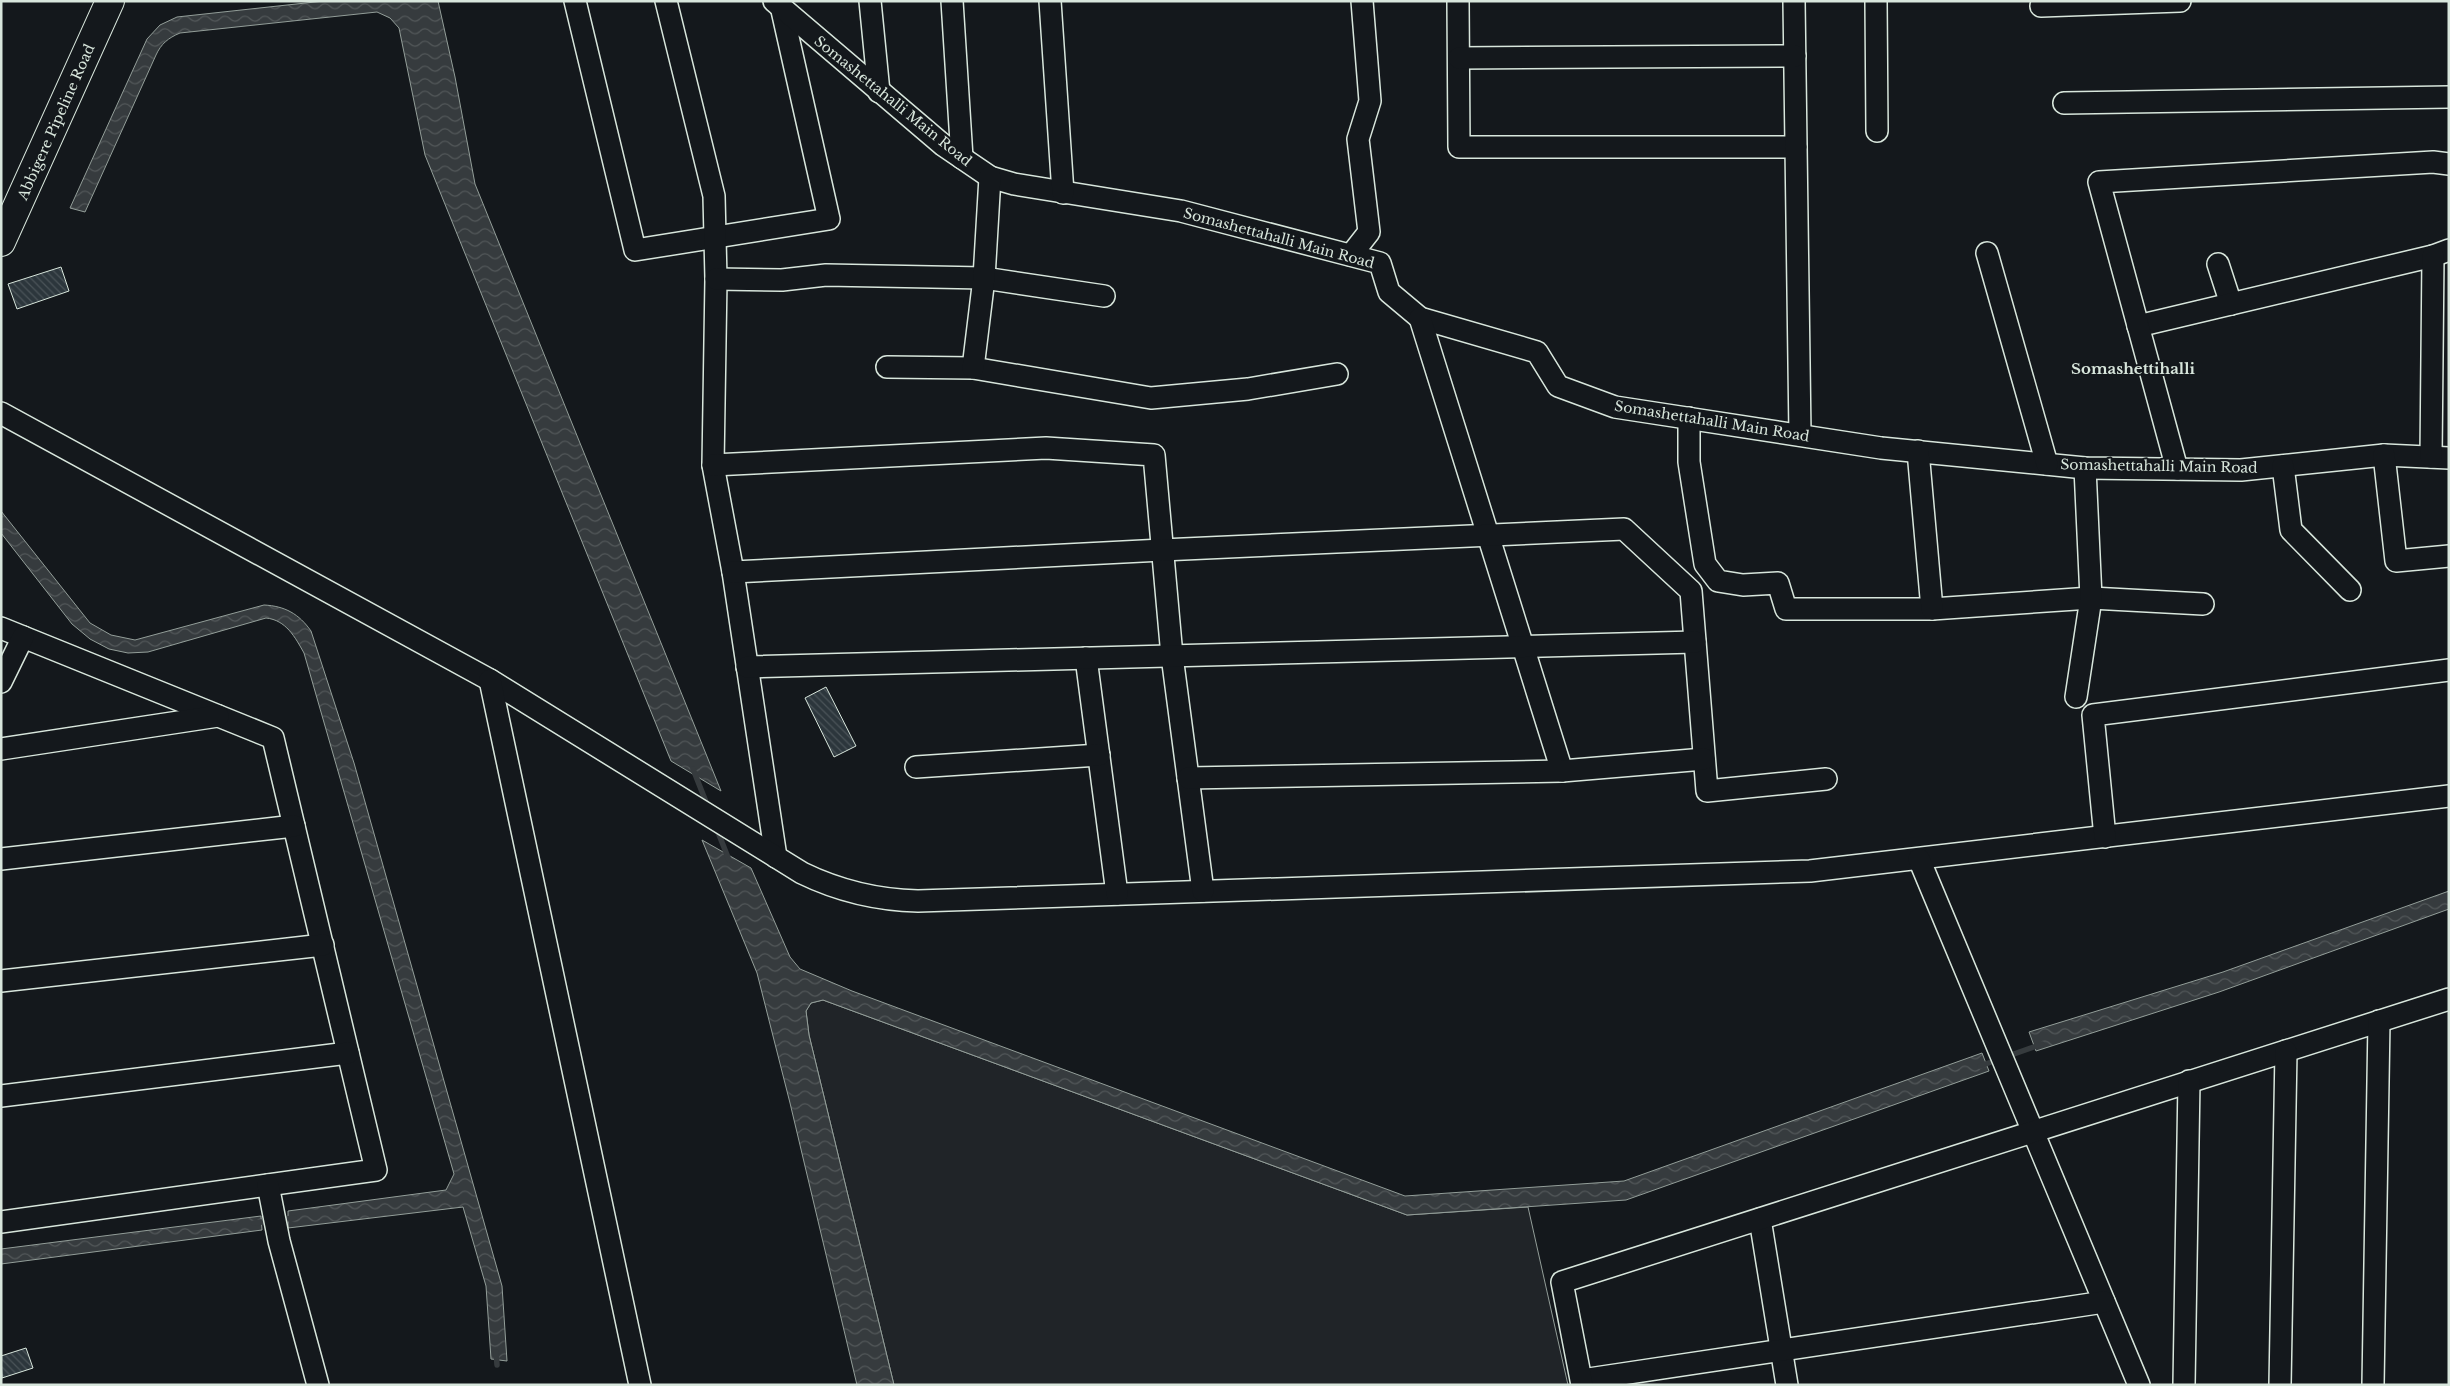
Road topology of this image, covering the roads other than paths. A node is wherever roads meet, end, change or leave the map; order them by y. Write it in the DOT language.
graph roads {
  1 [pos="110,1"];
  2 [pos="575,1"];
  3 [pos="666,1"];
  4 [pos="870,1"];
  5 [pos="952,1"];
  6 [pos="1050,1"];
  7 [pos="1362,1"];
  8 [pos="1458,1"];
  9 [pos="1794,1"];
  10 [pos="1876,1"];
  11 [pos="2180,1"];
  12 [pos="779,3"];
  13 [pos="2041,6"];
  14 [pos="1795,56"];
  15 [pos="1459,58"];
  16 [pos="878,92"];
  17 [pos="2449,97"];
  18 [pos="2064,103"];
  19 [pos="1877,131"];
  20 [pos="1796,147"];
  21 [pos="962,158"];
  22 [pos="2449,164"];
  23 [pos="990,177"];
  24 [pos="1063,193"];
  25 [pos="1,242"];
  26 [pos="1987,253"];
  27 [pos="2441,253"];
  28 [pos="1351,255"];
  29 [pos="2218,264"];
  30 [pos="984,278"];
  31 [pos="716,279"];
  32 [pos="1104,296"];
  33 [pos="2231,304"];
  34 [pos="1420,318"];
  35 [pos="2138,326"];
  36 [pos="887,367"];
  37 [pos="973,368"];
  38 [pos="1337,374"];
  39 [pos="1,413"];
  40 [pos="1689,418"];
  41 [pos="1800,435"];
  42 [pos="1918,451"];
  43 [pos="2384,455"];
  44 [pos="2440,458"];
  45 [pos="2047,464"];
  46 [pos="713,465"];
  47 [pos="2283,466"];
  48 [pos="2085,468"];
  49 [pos="2178,469"];
  50 [pos="1488,535"];
  51 [pos="1162,550"];
  52 [pos="2449,556"];
  53 [pos="734,572"];
  54 [pos="2350,590"];
  55 [pos="2091,598"];
  56 [pos="2203,604"];
  57 [pos="1932,609"];
  58 [pos="1,628"];
  59 [pos="23,637"];
  60 [pos="1695,642"];
  61 [pos="1523,647"];
  62 [pos="1172,656"];
  63 [pos="1086,658"];
  64 [pos="747,667"];
  65 [pos="2449,670"];
  66 [pos="490,680"];
  67 [pos="1,682"];
  68 [pos="2076,697"];
  69 [pos="218,716"];
  70 [pos="1,749"];
  71 [pos="1099,755"];
  72 [pos="1704,759"];
  73 [pos="916,767"];
  74 [pos="1562,771"];
  75 [pos="1188,778"];
  76 [pos="1826,779"];
  77 [pos="2449,796"];
  78 [pos="294,826"];
  79 [pos="2105,836"];
  80 [pos="776,857"];
  81 [pos="1,859"];
  82 [pos="1919,859"];
  83 [pos="1203,891"];
  84 [pos="1117,894"];
  85 [pos="323,945"];
  86 [pos="1,982"];
  87 [pos="2449,999"];
  88 [pos="2379,1021"];
  89 [pos="2286,1051"];
  90 [pos="348,1053"];
  91 [pos="2189,1081"];
  92 [pos="1,1096"];
  93 [pos="2033,1131"];
  94 [pos="268,1185"];
  95 [pos="1760,1219"];
  96 [pos="1,1222"];
  97 [pos="2104,1302"];
  98 [pos="1781,1351"];
  99 [pos="1582,1382"];
  100 [pos="318,1385"];
  101 [pos="640,1385"];
  102 [pos="1787,1385"];
  103 [pos="2139,1385"];
  104 [pos="2184,1385"];
  105 [pos="2280,1385"];
  106 [pos="2373,1385"];
  1 -- 25 [label="main road, Abbigere Pipeline Road"];
  2 -- 12 [label="street"];
  3 -- 31 [label="street"];
  4 -- 16 [label="street"];
  5 -- 21 [label="street"];
  6 -- 24 [label="street"];
  7 -- 28 [label="street"];
  8 -- 15 [label="street"];
  9 -- 14 [label="street"];
  10 -- 19 [label="street"];
  11 -- 13 [label="street"];
  12 -- 16 [label="street, Somashettahalli Main Road"];
  14 -- 15 [label="street"];
  14 -- 20 [label="street"];
  15 -- 20 [label="street"];
  16 -- 21 [label="street, Somashettahalli Main Road"];
  17 -- 18 [label="street"];
  20 -- 41 [label="street"];
  21 -- 23 [label="street, Somashettahalli Main Road"];
  22 -- 35 [label="street"];
  23 -- 24 [label="street, Somashettahalli Main Road"];
  23 -- 30 [label="street"];
  24 -- 28 [label="street, Somashettahalli Main Road"];
  26 -- 45 [label="street"];
  27 -- 33 [label="street"];
  27 -- 44 [label="street"];
  28 -- 34 [label="street, Somashettahalli Main Road"];
  29 -- 33 [label="street"];
  30 -- 31 [label="street"];
  30 -- 32 [label="street"];
  30 -- 37 [label="street"];
  31 -- 46 [label="street"];
  33 -- 35 [label="street"];
  34 -- 40 [label="street, Somashettahalli Main Road"];
  34 -- 50 [label="street"];
  35 -- 49 [label="street"];
  36 -- 37 [label="street"];
  37 -- 38 [label="street"];
  39 -- 66 [label="street"];
  40 -- 41 [label="street, Somashettahalli Main Road"];
  40 -- 57 [label="street"];
  41 -- 42 [label="street, Somashettahalli Main Road"];
  42 -- 45 [label="street, Somashettahalli Main Road"];
  42 -- 57 [label="street"];
  43 -- 44 [label="street, Somashettahalli Main Road"];
  43 -- 47 [label="street, Somashettahalli Main Road"];
  43 -- 52 [label="street"];
  45 -- 48 [label="street, Somashettahalli Main Road"];
  46 -- 51 [label="street"];
  46 -- 53 [label="street"];
  47 -- 49 [label="street, Somashettahalli Main Road"];
  47 -- 54 [label="street"];
  48 -- 49 [label="street, Somashettahalli Main Road"];
  48 -- 55 [label="street"];
  50 -- 51 [label="street"];
  50 -- 60 [label="street"];
  50 -- 61 [label="street"];
  51 -- 53 [label="street"];
  51 -- 62 [label="street"];
  53 -- 64 [label="street"];
  55 -- 56 [label="street"];
  55 -- 57 [label="street"];
  55 -- 68 [label="street"];
  58 -- 59 [label="street"];
  59 -- 67 [label="street"];
  59 -- 69 [label="street"];
  60 -- 61 [label="street"];
  60 -- 72 [label="street"];
  61 -- 62 [label="street"];
  61 -- 74 [label="street"];
  62 -- 63 [label="street"];
  62 -- 75 [label="street"];
  63 -- 64 [label="street"];
  63 -- 71 [label="street"];
  64 -- 80 [label="street"];
  65 -- 79 [label="street"];
  66 -- 80 [label="street"];
  66 -- 101 [label="street"];
  69 -- 70 [label="street"];
  69 -- 78 [label="street"];
  71 -- 73 [label="street"];
  71 -- 84 [label="street"];
  72 -- 74 [label="street"];
  72 -- 76 [label="street"];
  74 -- 75 [label="street"];
  75 -- 83 [label="street"];
  77 -- 79 [label="street"];
  78 -- 81 [label="street"];
  78 -- 85 [label="street"];
  79 -- 82 [label="street"];
  80 -- 84 [label="street"];
  82 -- 83 [label="street"];
  82 -- 93 [label="street"];
  83 -- 84 [label="street"];
  85 -- 86 [label="street"];
  85 -- 90 [label="street"];
  87 -- 88 [label="street"];
  88 -- 89 [label="street"];
  88 -- 106 [label="street"];
  89 -- 91 [label="street"];
  89 -- 105 [label="street"];
  90 -- 92 [label="street"];
  90 -- 94 [label="street"];
  91 -- 93 [label="street"];
  91 -- 104 [label="street"];
  93 -- 95 [label="street"];
  93 -- 97 [label="street"];
  94 -- 96 [label="street"];
  94 -- 100 [label="street"];
  95 -- 98 [label="street"];
  95 -- 99 [label="street"];
  97 -- 98 [label="street"];
  97 -- 103 [label="street"];
  98 -- 99 [label="street"];
  98 -- 102 [label="street"];
}
